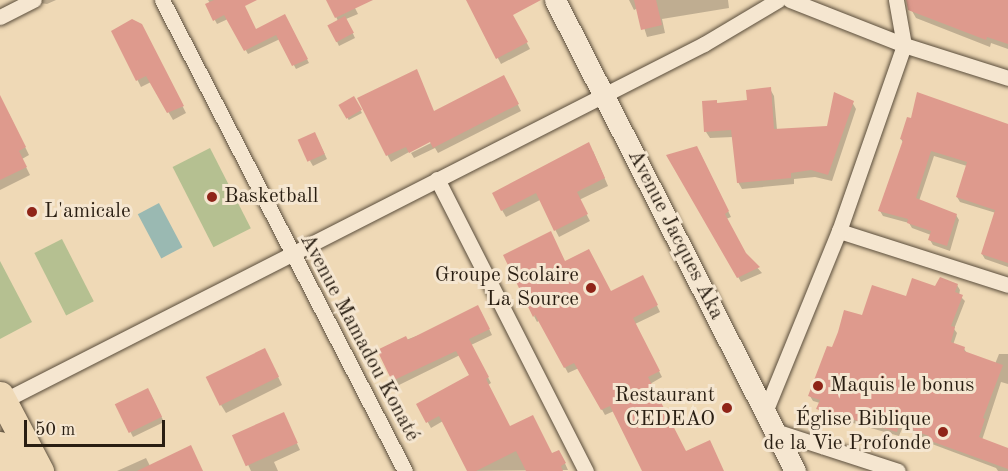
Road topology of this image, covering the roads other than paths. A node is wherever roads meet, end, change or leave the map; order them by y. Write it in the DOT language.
graph roads {
  1 [pos="34,0"];
  2 [pos="162,0"];
  3 [pos="555,0"];
  4 [pos="778,0"];
  5 [pos="789,0"];
  6 [pos="896,0"];
  7 [pos="0,17"];
  8 [pos="904,45"];
  9 [pos="1008,78"];
  10 [pos="603,95"];
  11 [pos="437,179"];
  12 [pos="839,231"];
  13 [pos="291,254"];
  14 [pos="1008,285"];
  15 [pos="2,398"];
  16 [pos="765,412"];
  17 [pos="775,431"];
  18 [pos="0,445"];
  19 [pos="13,471"];
  20 [pos="40,471"];
  21 [pos="405,471"];
  22 [pos="586,471"];
  23 [pos="795,471"];
  24 [pos="898,471"];
  1 -- 7 [label="street"];
  2 -- 13 [label="street, Avenue Mamadou Konaté"];
  3 -- 10 [label="street, Avenue Jacques Aka"];
  4 -- 10 [label="street"];
  5 -- 8 [label="street"];
  6 -- 8 [label="street"];
  8 -- 9 [label="street"];
  8 -- 12 [label="street"];
  10 -- 11 [label="street"];
  10 -- 16 [label="street, Avenue Jacques Aka"];
  11 -- 13 [label="street"];
  11 -- 22 [label="street"];
  12 -- 14 [label="street"];
  12 -- 16 [label="street"];
  13 -- 15 [label="street"];
  13 -- 21 [label="street, Avenue Mamadou Konaté"];
  15 -- 20 [label="highway"];
  16 -- 17 [label="street, Avenue Jacques Aka"];
  17 -- 23 [label="street, Avenue Jacques Aka"];
  17 -- 24 [label="street"];
  18 -- 19 [label="highway"];
}
